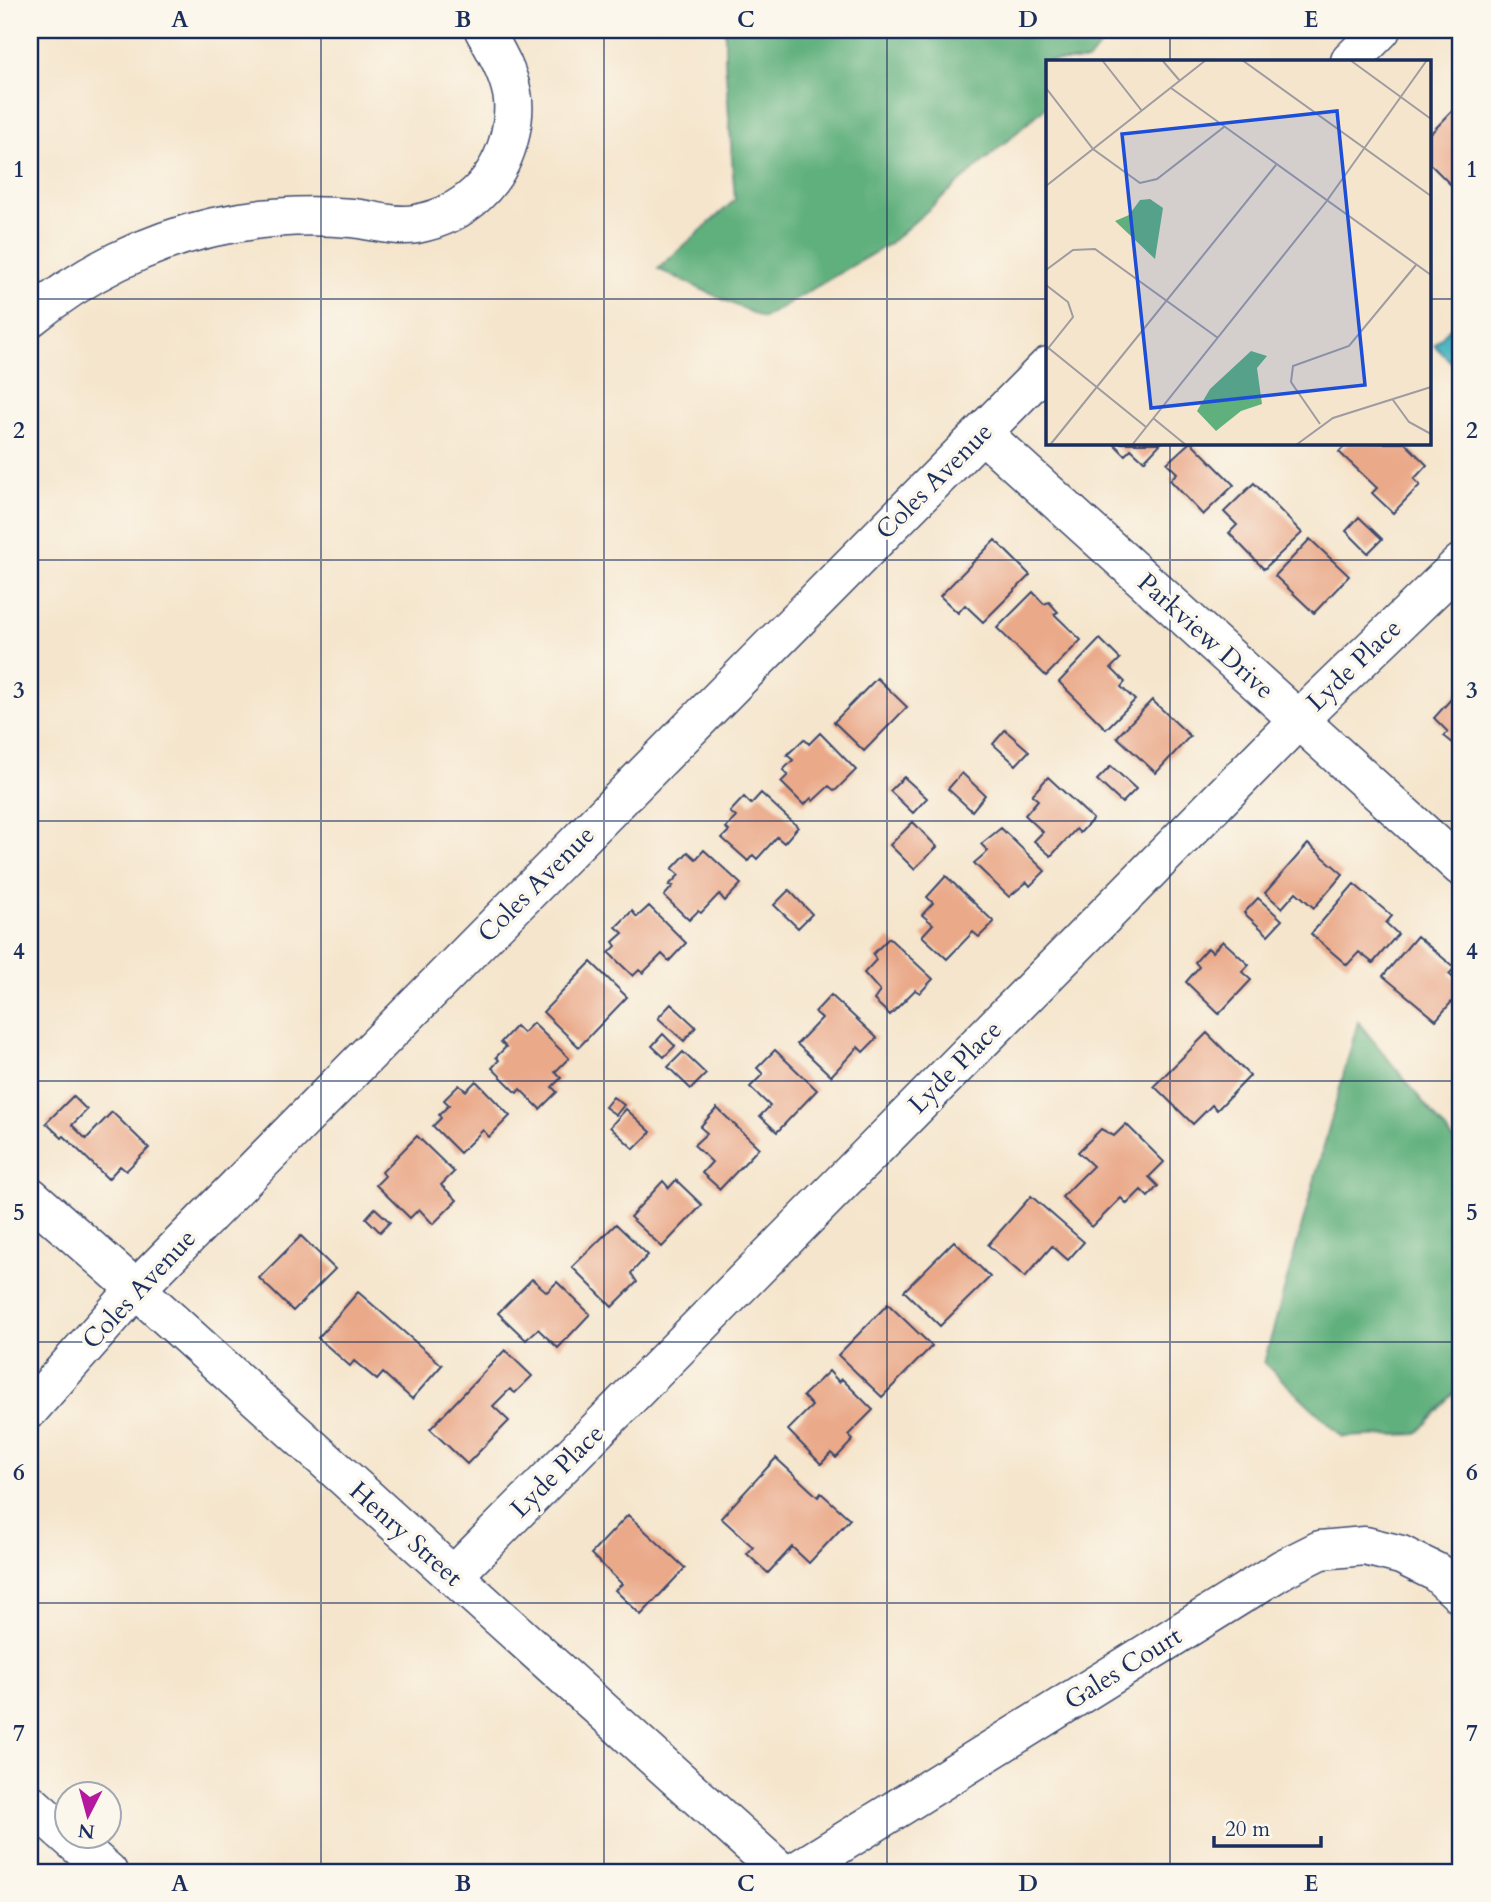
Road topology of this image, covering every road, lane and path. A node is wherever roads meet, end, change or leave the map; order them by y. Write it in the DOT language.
graph roads {
  1 [pos="484,30"];
  2 [pos="1381,30"];
  3 [pos="1351,60"];
  4 [pos="30,318"];
  5 [pos="1046,368"];
  6 [pos="982,433"];
  7 [pos="1461,563"];
  8 [pos="1298,720"];
  9 [pos="1461,867"];
  10 [pos="30,1196"];
  11 [pos="136,1289"];
  12 [pos="30,1409"];
  13 [pos="453,1576"];
  14 [pos="1461,1595"];
  15 [pos="30,1803"];
  16 [pos="108,1872"];
  17 [pos="781,1872"];
  18 [pos="795,1872"];
  1 -- 4 [label="street"];
  2 -- 3 [label="street"];
  5 -- 6 [label="street, Coles Avenue"];
  6 -- 8 [label="street, Parkview Drive"];
  6 -- 11 [label="street, Coles Avenue"];
  7 -- 8 [label="street, Lyde Place"];
  8 -- 9 [label="street, Parkview Drive"];
  8 -- 13 [label="street, Lyde Place"];
  10 -- 11 [label="street, Henry Street"];
  11 -- 12 [label="street, Coles Avenue"];
  11 -- 13 [label="street, Henry Street"];
  13 -- 17 [label="street, Henry Street"];
  14 -- 18 [label="street, Gales Court"];
  15 -- 16 [label="street"];
}
